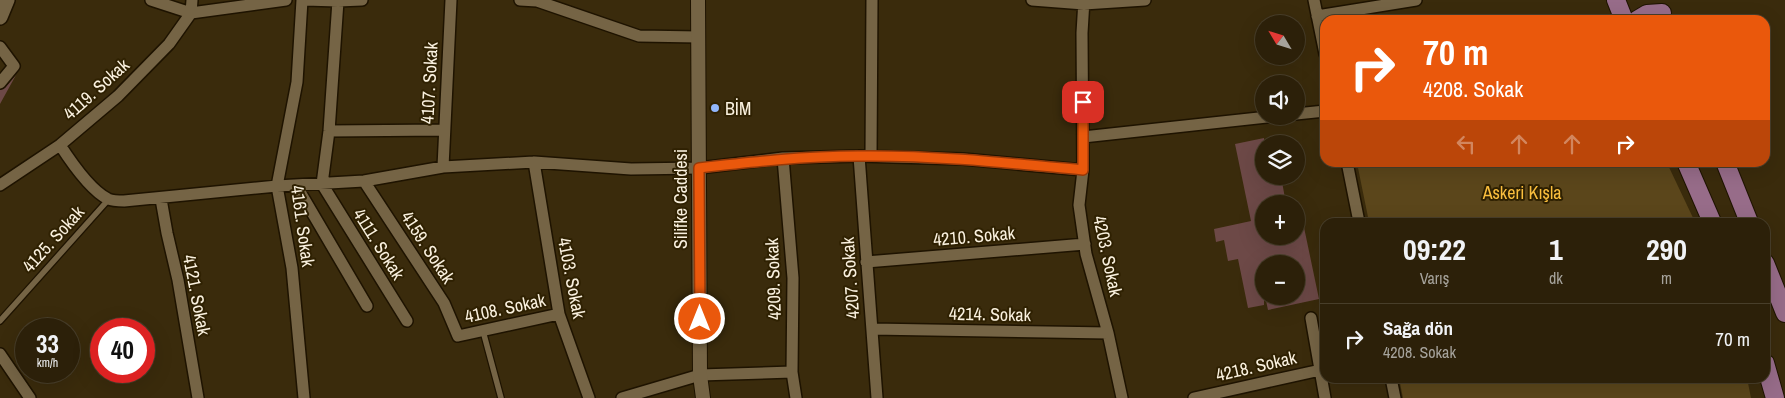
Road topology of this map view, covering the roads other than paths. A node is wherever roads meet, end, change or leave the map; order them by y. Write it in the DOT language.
graph roads {
  1 [pos="7,0"];
  2 [pos="151,0"];
  3 [pos="192,0"];
  4 [pos="286,0"];
  5 [pos="304,0"];
  6 [pos="362,0"];
  7 [pos="451,0"];
  8 [pos="520,0"];
  9 [pos="698,0"];
  10 [pos="872,0"];
  11 [pos="1032,0"];
  12 [pos="1145,0"];
  13 [pos="1314,0"];
  14 [pos="1416,0"];
  15 [pos="1616,0"];
  16 [pos="338,1"];
  17 [pos="1084,2"];
  18 [pos="1662,11"];
  19 [pos="191,12"];
  20 [pos="1323,15"];
  21 [pos="1622,15"];
  22 [pos="1645,15"];
  23 [pos="1317,16"];
  24 [pos="1320,16"];
  25 [pos="0,17"];
  26 [pos="1320,30"];
  27 [pos="699,37"];
  28 [pos="0,47"];
  29 [pos="0,83"];
  30 [pos="1320,112"];
  31 [pos="1305,113"];
  32 [pos="1255,118"];
  33 [pos="330,130"];
  34 [pos="444,130"];
  35 [pos="1083,137"];
  36 [pos="60,145"];
  37 [pos="859,156"];
  38 [pos="871,156"];
  39 [pos="782,158"];
  40 [pos="534,162"];
  41 [pos="442,167"];
  42 [pos="1348,167"];
  43 [pos="1688,167"];
  44 [pos="1727,167"];
  45 [pos="699,168"];
  46 [pos="1083,170"];
  47 [pos="364,180"];
  48 [pos="322,184"];
  49 [pos="0,185"];
  50 [pos="296,185"];
  51 [pos="277,186"];
  52 [pos="109,199"];
  53 [pos="161,199"];
  54 [pos="1358,218"];
  55 [pos="1710,218"];
  56 [pos="1747,218"];
  57 [pos="1085,244"];
  58 [pos="866,262"];
  59 [pos="1770,276"];
  60 [pos="367,306"];
  61 [pos="1785,313"];
  62 [pos="559,314"];
  63 [pos="1311,318"];
  64 [pos="0,321"];
  65 [pos="407,321"];
  66 [pos="872,329"];
  67 [pos="483,330"];
  68 [pos="1108,333"];
  69 [pos="458,336"];
  70 [pos="0,354"];
  71 [pos="1320,360"];
  72 [pos="1320,369"];
  73 [pos="792,372"];
  74 [pos="700,375"];
  75 [pos="1770,382"];
  76 [pos="1323,383"];
  77 [pos="1392,383"];
  78 [pos="30,398"];
  79 [pos="198,398"];
  80 [pos="304,398"];
  81 [pos="501,398"];
  82 [pos="589,398"];
  83 [pos="622,398"];
  84 [pos="703,398"];
  85 [pos="796,398"];
  86 [pos="877,398"];
  87 [pos="1122,398"];
  88 [pos="1194,398"];
  89 [pos="1325,398"];
  90 [pos="1395,398"];
  91 [pos="1774,398"];
  1 -- 25 [label="main road"];
  2 -- 19 [label="street"];
  3 -- 19 [label="street, 4119. Sokak"];
  4 -- 19 [label="street"];
  5 -- 16 [label="street"];
  5 -- 51 [label="street, 4161. Sokak"];
  6 -- 16 [label="street"];
  7 -- 34 [label="street, 4107. Sokak"];
  8 -- 27 [label="street"];
  9 -- 27 [label="street, Silifke Caddesi"];
  10 -- 38 [label="street"];
  11 -- 17 [label="street"];
  12 -- 17 [label="street"];
  13 -- 23 [label="street"];
  14 -- 20 [label="street"];
  15 -- 21 [label="main road"];
  16 -- 33 [label="street"];
  17 -- 35 [label="street, 4203. Sokak"];
  18 -- 22 [label="main road"];
  19 -- 36 [label="street, 4119. Sokak"];
  23 -- 24 [label="street"];
  23 -- 26 [label="street"];
  27 -- 45 [label="street, Silifke Caddesi"];
  28 -- 29 [label="street"];
  30 -- 31 [label="street"];
  32 -- 35 [label="street"];
  33 -- 34 [label="street"];
  33 -- 48 [label="street"];
  34 -- 41 [label="street, 4107. Sokak"];
  35 -- 46 [label="street, 4203. Sokak"];
  36 -- 49 [label="street, 4119. Sokak"];
  36 -- 52 [label="street"];
  37 -- 38 [label="street"];
  37 -- 39 [label="street"];
  37 -- 58 [label="street, 4207. Sokak"];
  38 -- 46 [label="street"];
  39 -- 45 [label="street"];
  39 -- 73 [label="street, 4209. Sokak"];
  40 -- 41 [label="street"];
  40 -- 45 [label="street"];
  40 -- 62 [label="street, 4103. Sokak"];
  41 -- 47 [label="street"];
  42 -- 54 [label="street"];
  43 -- 55 [label="main road"];
  44 -- 56 [label="main road"];
  45 -- 74 [label="street, Silifke Caddesi"];
  46 -- 57 [label="street, 4203. Sokak"];
  47 -- 48 [label="street"];
  47 -- 69 [label="street, 4159. Sokak"];
  48 -- 50 [label="street"];
  48 -- 65 [label="street, 4111. Sokak"];
  50 -- 51 [label="street"];
  50 -- 60 [label="street"];
  51 -- 53 [label="street"];
  51 -- 80 [label="street, 4161. Sokak"];
  52 -- 53 [label="street"];
  52 -- 64 [label="lane, 4125. Sokak"];
  53 -- 79 [label="street, 4121. Sokak"];
  57 -- 58 [label="street, 4210. Sokak"];
  57 -- 68 [label="street, 4203. Sokak"];
  58 -- 66 [label="street, 4207. Sokak"];
  59 -- 61 [label="main road"];
  62 -- 67 [label="street, 4108. Sokak"];
  62 -- 82 [label="street, 4103. Sokak"];
  63 -- 71 [label="street"];
  66 -- 68 [label="street, 4214. Sokak"];
  66 -- 86 [label="street, 4207. Sokak"];
  67 -- 69 [label="street, 4108. Sokak"];
  67 -- 81 [label="lane"];
  68 -- 87 [label="street, 4203. Sokak"];
  70 -- 78 [label="street"];
  72 -- 88 [label="street, 4218. Sokak"];
  73 -- 74 [label="street"];
  73 -- 85 [label="street, 4209. Sokak"];
  74 -- 83 [label="street"];
  74 -- 84 [label="street, Silifke Caddesi"];
  75 -- 91 [label="main road"];
  76 -- 89 [label="street"];
  77 -- 90 [label="street"];
}
